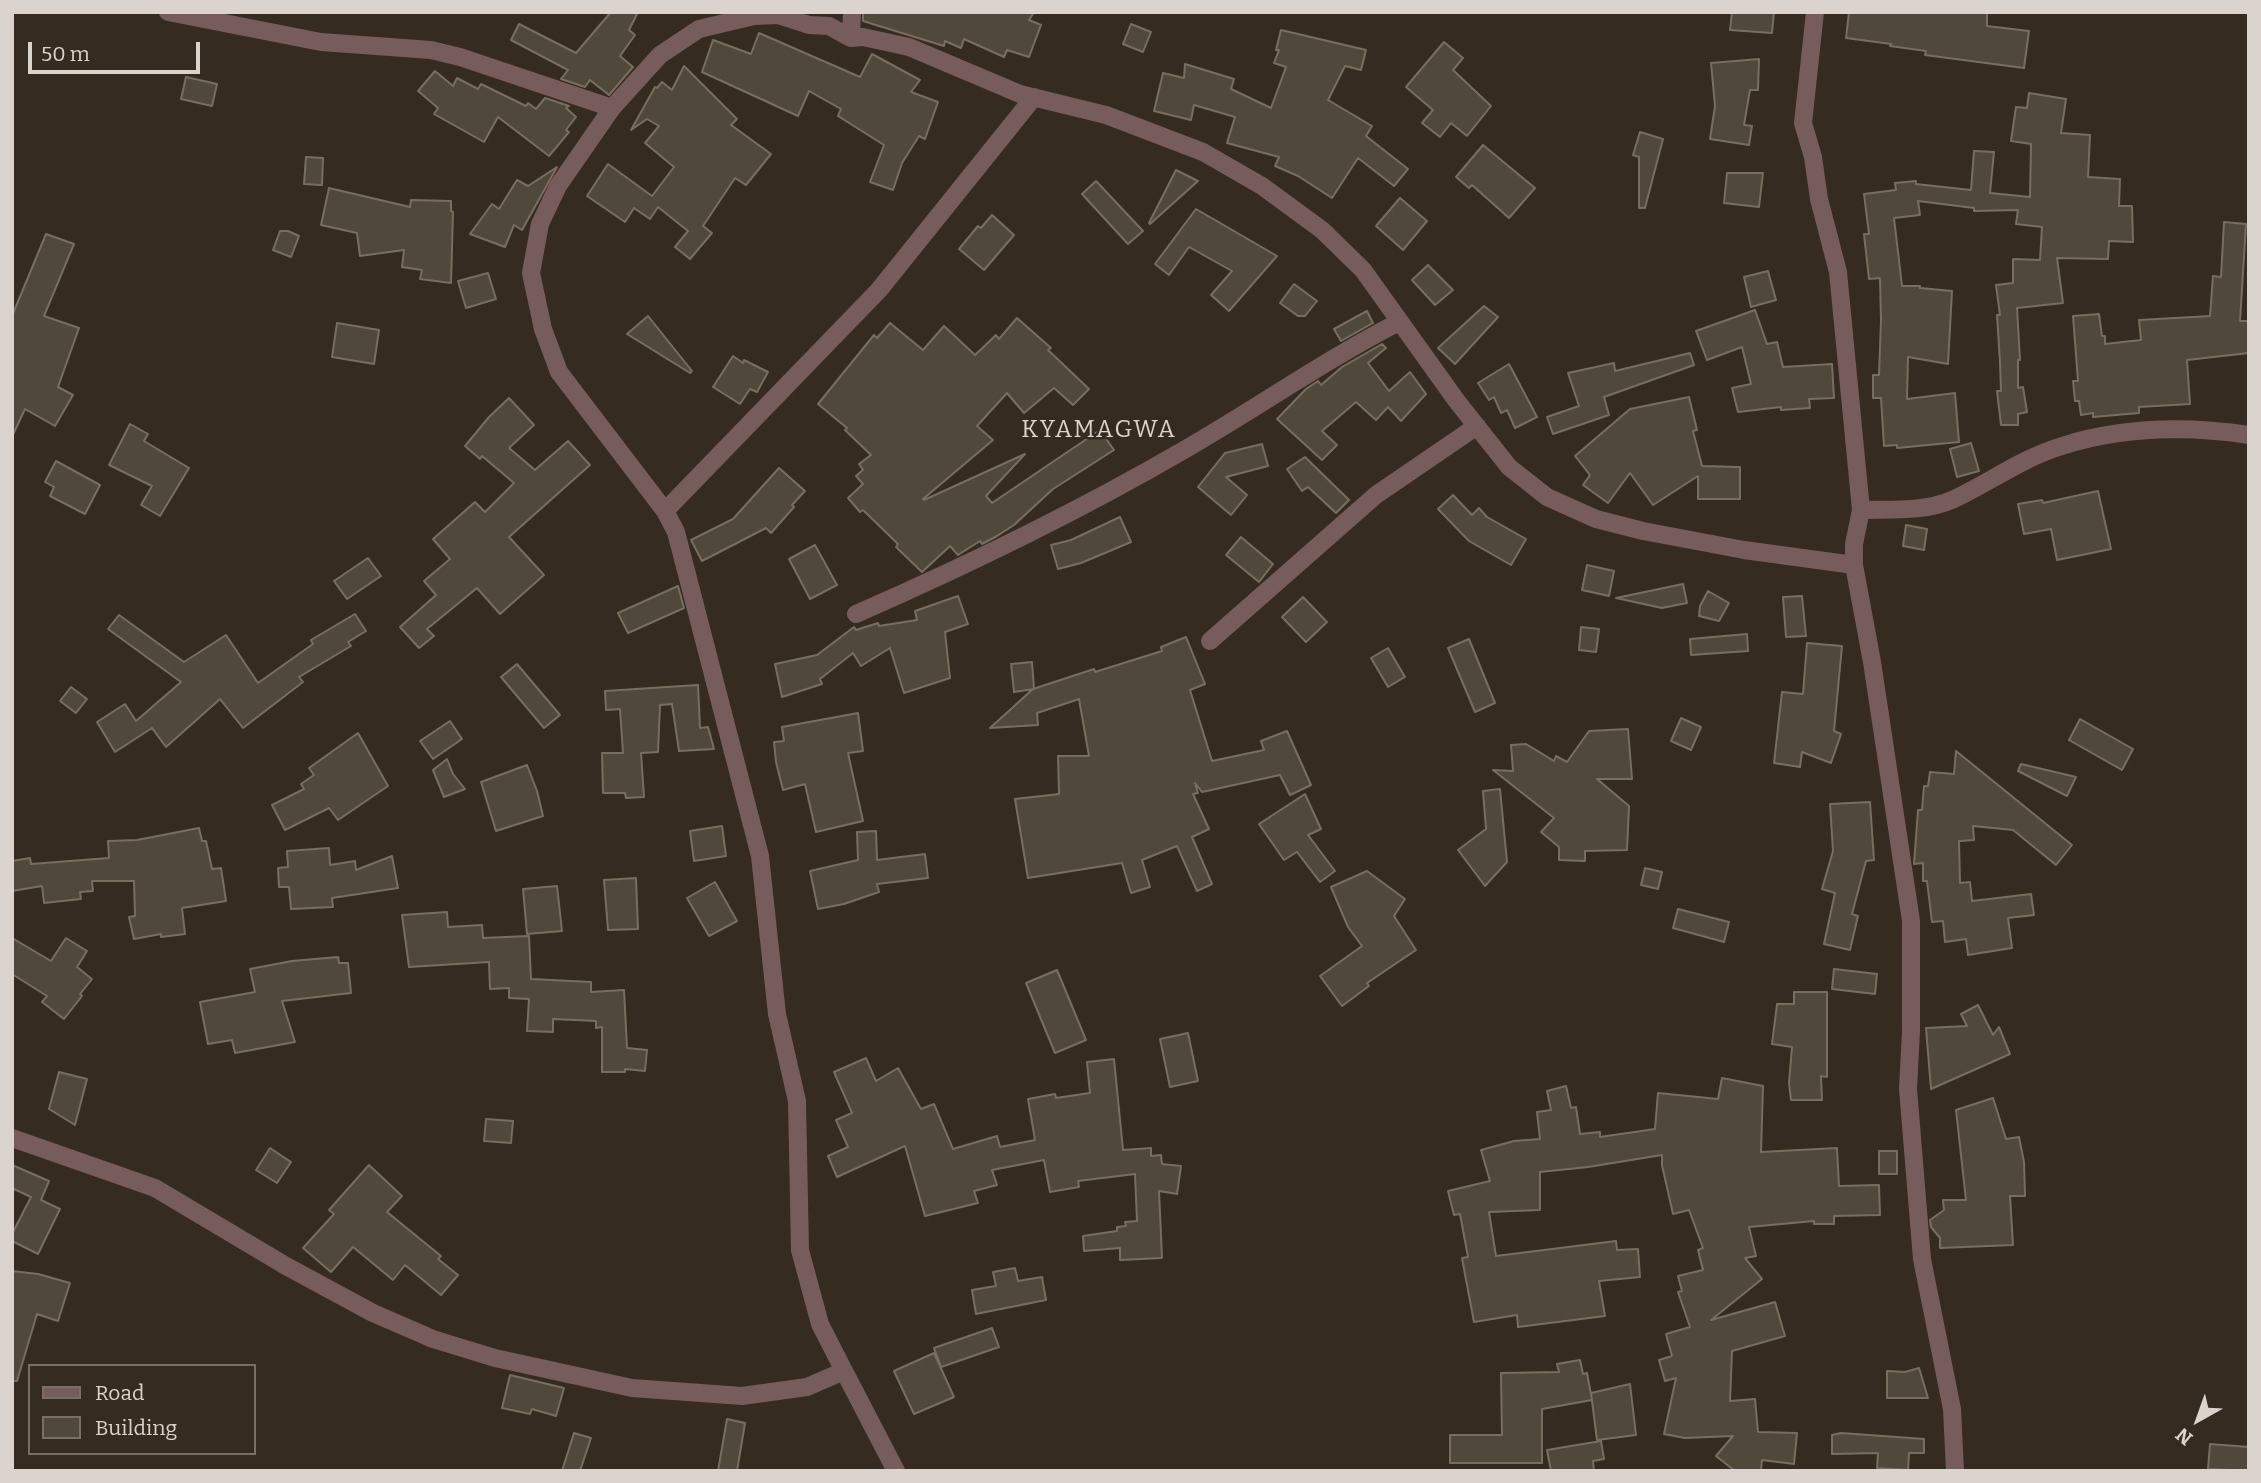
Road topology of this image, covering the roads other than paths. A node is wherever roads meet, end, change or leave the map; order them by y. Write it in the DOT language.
graph roads {
  1 [pos="168,12"];
  2 [pos="852,12"];
  3 [pos="1815,12"];
  4 [pos="851,37"];
  5 [pos="1034,97"];
  6 [pos="612,108"];
  7 [pos="1399,322"];
  8 [pos="1477,426"];
  9 [pos="2249,435"];
  10 [pos="1861,510"];
  11 [pos="665,511"];
  12 [pos="1854,565"];
  13 [pos="856,614"];
  14 [pos="1210,641"];
  15 [pos="12,1138"];
  16 [pos="844,1371"];
  17 [pos="896,1471"];
  18 [pos="1955,1471"];
  1 -- 6 [label="street"];
  2 -- 4 [label="street"];
  3 -- 10 [label="street"];
  4 -- 5 [label="street"];
  4 -- 6 [label="street"];
  5 -- 7 [label="street"];
  5 -- 11 [label="street"];
  6 -- 11 [label="street"];
  7 -- 8 [label="street"];
  7 -- 13 [label="street"];
  8 -- 12 [label="street"];
  8 -- 14 [label="street"];
  9 -- 10 [label="street"];
  10 -- 12 [label="street"];
  11 -- 16 [label="street"];
  12 -- 18 [label="street"];
  15 -- 16 [label="street"];
  16 -- 17 [label="street"];
}
